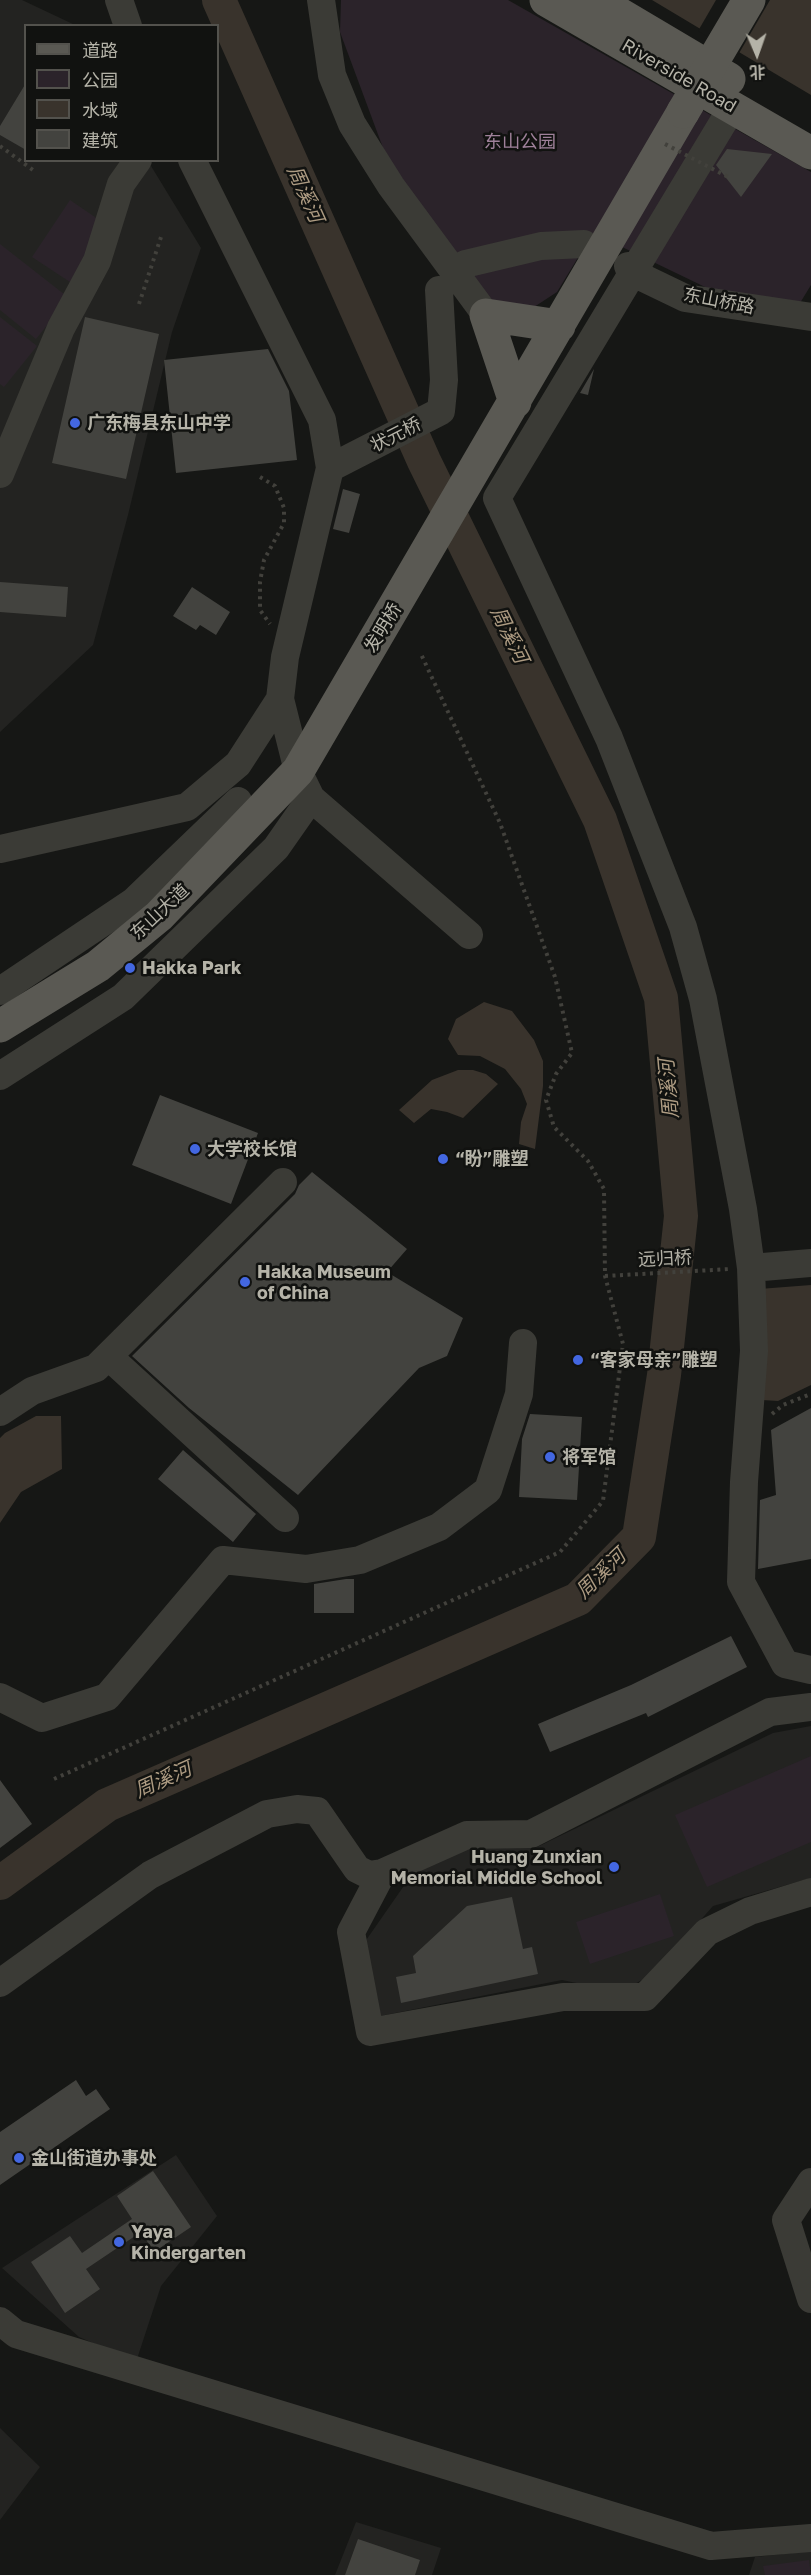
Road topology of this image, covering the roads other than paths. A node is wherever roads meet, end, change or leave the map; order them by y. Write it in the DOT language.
graph roads {
  1 [pos="119,0"];
  2 [pos="321,0"];
  3 [pos="546,0"];
  4 [pos="596,0"];
  5 [pos="749,0"];
  6 [pos="127,24"];
  7 [pos="733,106"];
  8 [pos="811,127"];
  9 [pos="811,153"];
  10 [pos="137,162"];
  11 [pos="193,162"];
  12 [pos="584,244"];
  13 [pos="465,264"];
  14 [pos="629,269"];
  15 [pos="440,290"];
  16 [pos="486,315"];
  17 [pos="811,317"];
  18 [pos="559,326"];
  19 [pos="515,402"];
  20 [pos="340,463"];
  21 [pos="0,474"];
  22 [pos="280,699"];
  23 [pos="305,784"];
  24 [pos="238,801"];
  25 [pos="0,849"];
  26 [pos="469,935"];
  27 [pos="0,991"];
  28 [pos="0,1026"];
  29 [pos="0,1076"];
  30 [pos="283,1182"];
  31 [pos="811,1263"];
  32 [pos="739,1268"];
  33 [pos="523,1343"];
  34 [pos="108,1356"];
  35 [pos="0,1412"];
  36 [pos="285,1518"];
  37 [pos="811,1670"];
  38 [pos="0,1697"];
  39 [pos="811,1707"];
  40 [pos="382,1873"];
  41 [pos="811,1892"];
  42 [pos="0,1983"];
  43 [pos="811,2182"];
  44 [pos="811,2300"];
  45 [pos="0,2321"];
  46 [pos="811,2538"];
  1 -- 6 [label="street"];
  2 -- 16 [label="street"];
  3 -- 7 [label="main road, Riverside Road"];
  4 -- 8 [label="main road, Riverside Road"];
  5 -- 18 [label="main road, 发明桥, bridge"];
  7 -- 9 [label="main road, Riverside Road"];
  7 -- 14 [label="street"];
  10 -- 21 [label="street"];
  11 -- 20 [label="street"];
  12 -- 13 [label="street"];
  14 -- 17 [label="street, 东山桥路"];
  14 -- 32 [label="street"];
  15 -- 20 [label="street, 状元桥"];
  16 -- 18 [label="main road"];
  16 -- 19 [label="main road"];
  18 -- 19 [label="main road, 发明桥"];
  19 -- 23 [label="main road, 发明桥"];
  20 -- 22 [label="street"];
  22 -- 23 [label="street"];
  22 -- 25 [label="street"];
  23 -- 26 [label="street"];
  23 -- 28 [label="main road, 东山大道"];
  23 -- 29 [label="street"];
  24 -- 27 [label="street"];
  30 -- 34 [label="street"];
  31 -- 32 [label="street"];
  32 -- 37 [label="street"];
  33 -- 38 [label="street"];
  34 -- 35 [label="street"];
  34 -- 36 [label="street"];
  39 -- 40 [label="street"];
  40 -- 41 [label="street"];
  40 -- 42 [label="street"];
  43 -- 44 [label="street"];
  45 -- 46 [label="street"];
}
